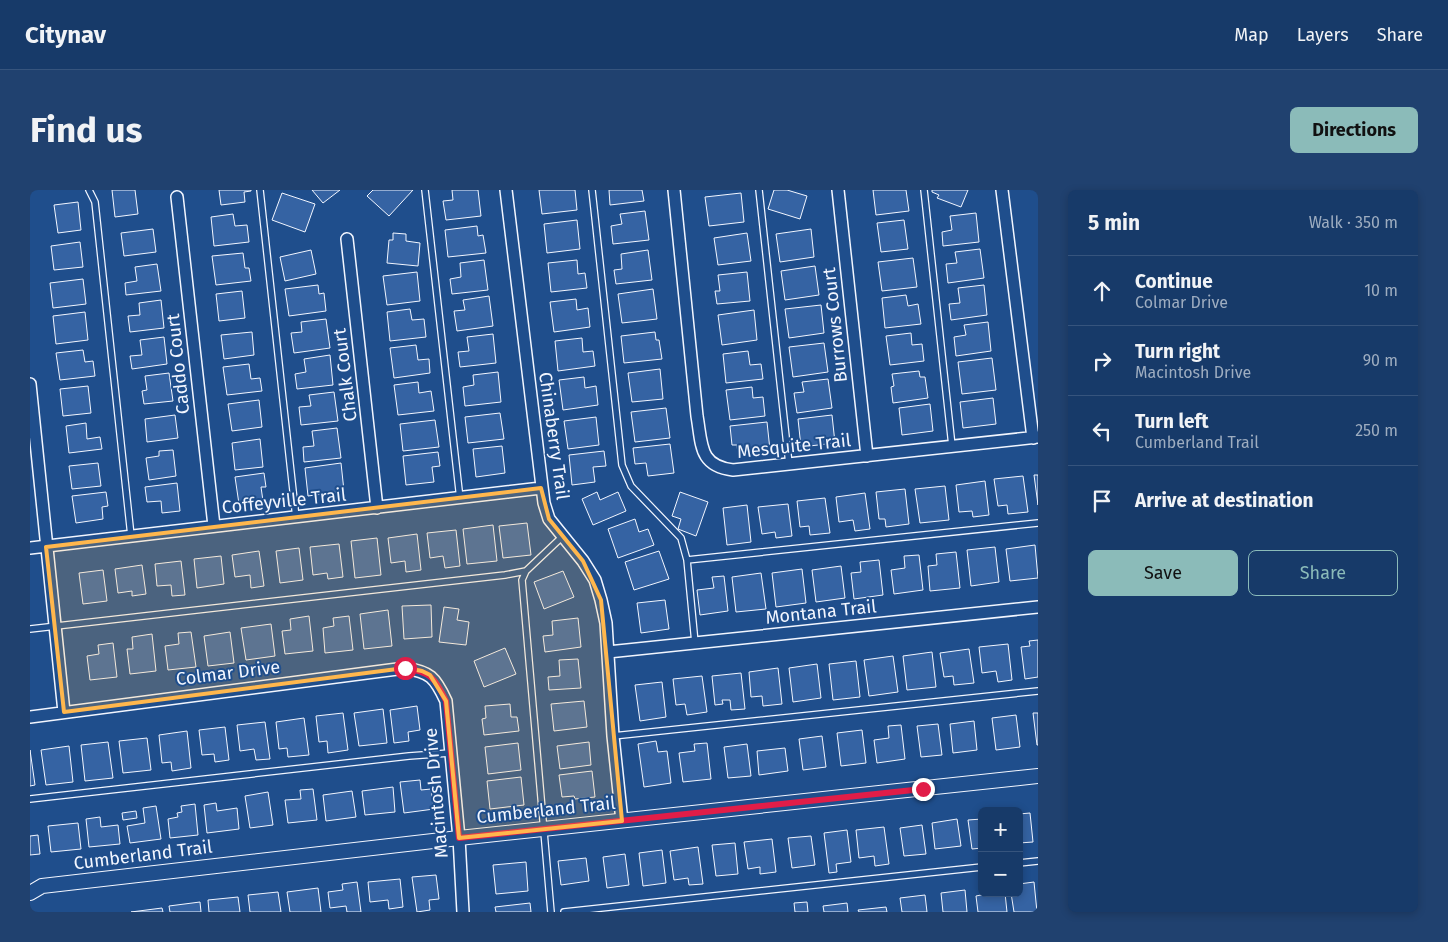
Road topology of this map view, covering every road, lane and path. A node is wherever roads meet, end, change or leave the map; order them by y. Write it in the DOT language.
graph roads {
  1 [pos="89,190"];
  2 [pos="260,190"];
  3 [pos="425,190"];
  4 [pos="506,190"];
  5 [pos="592,190"];
  6 [pos="674,190"];
  7 [pos="759,190"];
  8 [pos="838,190"];
  9 [pos="924,190"];
  10 [pos="1002,190"];
  11 [pos="177,197"];
  12 [pos="347,239"];
  13 [pos="30,384"];
  14 [pos="1035,438"];
  15 [pos="952,447"];
  16 [pos="867,456"];
  17 [pos="789,464"];
  18 [pos="541,488"];
  19 [pos="460,499"];
  20 [pos="377,508"];
  21 [pos="296,518"];
  22 [pos="1038,523"];
  23 [pos="214,526"];
  24 [pos="131,536"];
  25 [pos="563,536"];
  26 [pos="46,547"];
  27 [pos="30,548"];
  28 [pos="687,560"];
  29 [pos="526,571"];
  30 [pos="1038,607"];
  31 [pos="56,627"];
  32 [pos="30,629"];
  33 [pos="695,643"];
  34 [pos="608,652"];
  35 [pos="430,674"];
  36 [pos="1038,691"];
  37 [pos="64,712"];
  38 [pos="30,717"];
  39 [pos="613,736"];
  40 [pos="450,753"];
  41 [pos="1038,776"];
  42 [pos="30,799"];
  43 [pos="622,821"];
  44 [pos="544,830"];
  45 [pos="459,838"];
  46 [pos="1038,862"];
  47 [pos="1023,863"];
  48 [pos="978,867"];
  49 [pos="30,893"];
  50 [pos="463,912"];
  51 [pos="551,912"];
  52 [pos="564,912"];
  1 -- 24 [label="lane"];
  2 -- 21 [label="lane"];
  3 -- 19 [label="lane"];
  4 -- 18 [label="street, Chinaberry Trail"];
  5 -- 28 [label="lane"];
  6 -- 17 [label="street, Mesquite Trail"];
  7 -- 17 [label="lane"];
  8 -- 16 [label="street, Burrows Court"];
  9 -- 15 [label="lane"];
  10 -- 14 [label="street"];
  11 -- 23 [label="street, Caddo Court"];
  12 -- 20 [label="street, Chalk Court"];
  13 -- 26 [label="street"];
  14 -- 15 [label="street, Mesquite Trail"];
  15 -- 16 [label="street, Mesquite Trail"];
  16 -- 17 [label="street, Mesquite Trail"];
  18 -- 19 [label="street, Coffeyville Trail"];
  18 -- 25 [label="street, Chinaberry Trail"];
  19 -- 20 [label="street, Coffeyville Trail"];
  20 -- 21 [label="street, Coffeyville Trail"];
  21 -- 23 [label="street, Coffeyville Trail"];
  22 -- 28 [label="lane"];
  23 -- 24 [label="street, Coffeyville Trail"];
  24 -- 26 [label="street, Coffeyville Trail"];
  25 -- 29 [label="lane"];
  25 -- 34 [label="street, Chinaberry Trail"];
  26 -- 27 [label="street, Coffeyville Trail"];
  26 -- 31 [label="street"];
  28 -- 33 [label="lane"];
  29 -- 31 [label="lane"];
  29 -- 44 [label="lane"];
  30 -- 33 [label="street, Montana Trail"];
  31 -- 32 [label="lane"];
  31 -- 37 [label="street"];
  33 -- 34 [label="street, Montana Trail"];
  34 -- 39 [label="street, Chinaberry Trail"];
  35 -- 37 [label="street, Colmar Drive"];
  35 -- 40 [label="street, Macintosh Drive"];
  36 -- 39 [label="lane"];
  37 -- 38 [label="street, Colmar Drive"];
  39 -- 43 [label="street, Chinaberry Trail"];
  40 -- 42 [label="lane"];
  40 -- 45 [label="street, Macintosh Drive"];
  41 -- 43 [label="street, Cumberland Trail"];
  43 -- 44 [label="street, Cumberland Trail"];
  44 -- 45 [label="street, Cumberland Trail"];
  44 -- 51 [label="lane"];
  45 -- 49 [label="street, Cumberland Trail"];
  45 -- 50 [label="street, Macintosh Drive"];
  46 -- 47 [label="lane"];
  48 -- 52 [label="lane"];
}
